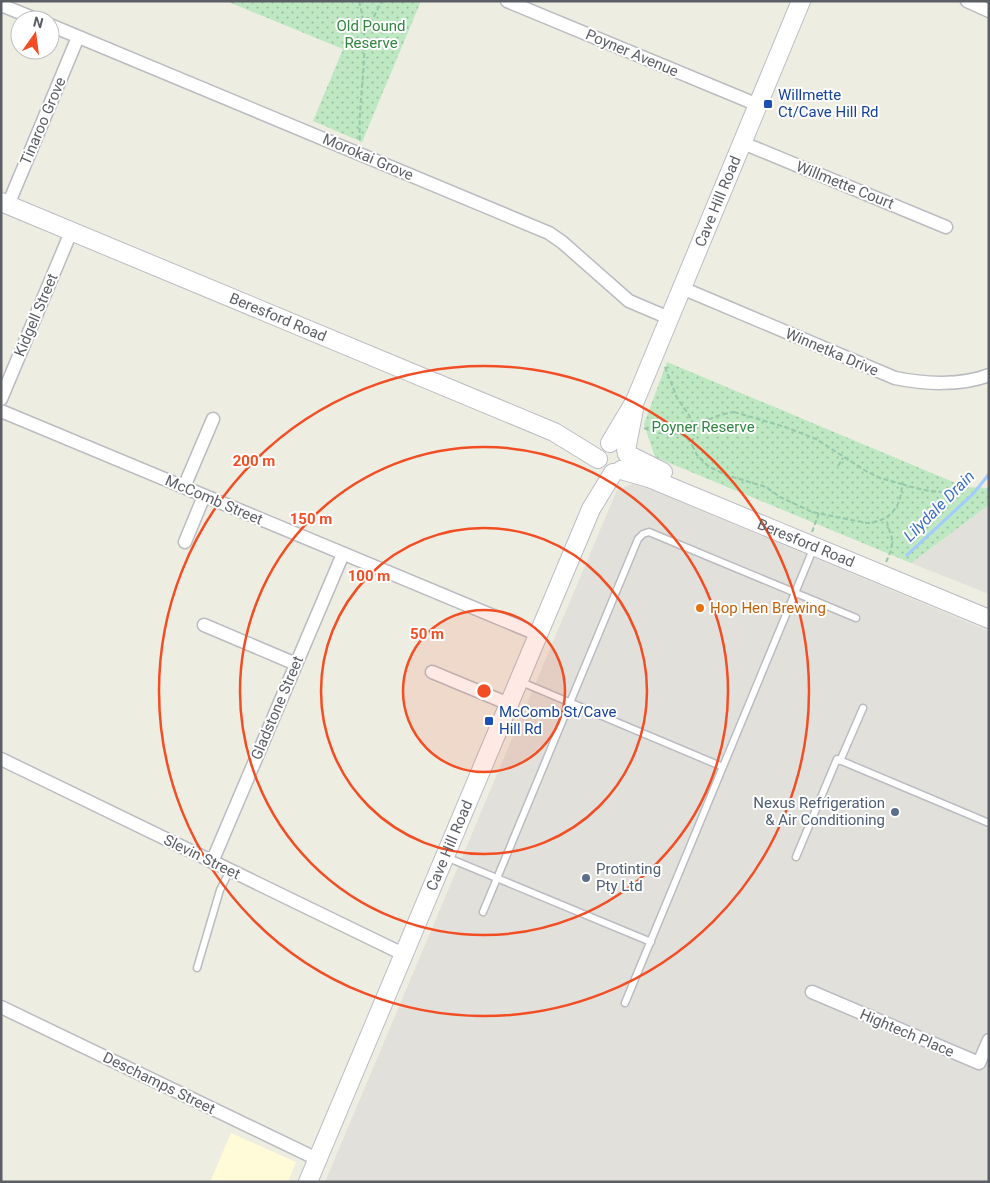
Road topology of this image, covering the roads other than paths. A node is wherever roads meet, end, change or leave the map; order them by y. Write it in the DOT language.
graph roads {
  1 [pos="507,1"];
  2 [pos="801,1"];
  3 [pos="967,1"];
  4 [pos="1,5"];
  5 [pos="13,10"];
  6 [pos="989,11"];
  7 [pos="60,29"];
  8 [pos="78,37"];
  9 [pos="758,105"];
  10 [pos="743,144"];
  11 [pos="4,204"];
  12 [pos="946,227"];
  13 [pos="71,232"];
  14 [pos="682,288"];
  15 [pos="669,318"];
  16 [pos="989,375"];
  17 [pos="1,399"];
  18 [pos="635,401"];
  19 [pos="1,411"];
  20 [pos="213,419"];
  21 [pos="612,457"];
  22 [pos="184,487"];
  23 [pos="204,496"];
  24 [pos="813,540"];
  25 [pos="185,542"];
  26 [pos="343,554"];
  27 [pos="796,593"];
  28 [pos="989,608"];
  29 [pos="856,618"];
  30 [pos="989,619"];
  31 [pos="204,625"];
  32 [pos="539,635"];
  33 [pos="296,664"];
  34 [pos="432,672"];
  35 [pos="519,681"];
  36 [pos="570,702"];
  37 [pos="509,704"];
  38 [pos="863,708"];
  39 [pos="1,759"];
  40 [pos="840,761"];
  41 [pos="723,766"];
  42 [pos="989,823"];
  43 [pos="445,857"];
  44 [pos="796,857"];
  45 [pos="212,862"];
  46 [pos="230,870"];
  47 [pos="497,878"];
  48 [pos="483,912"];
  49 [pos="651,942"];
  50 [pos="403,954"];
  51 [pos="197,968"];
  52 [pos="812,992"];
  53 [pos="625,1003"];
  54 [pos="1,1007"];
  55 [pos="989,1040"];
  56 [pos="317,1159"];
  57 [pos="308,1182"];
  1 -- 9 [label="street, Poyner Avenue"];
  2 -- 9 [label="main road, Cave Hill Road"];
  3 -- 6 [label="street"];
  4 -- 5 [label="street"];
  7 -- 8 [label="street, Morokai Grove"];
  8 -- 11 [label="street, Tinaroo Grove"];
  8 -- 15 [label="street, Morokai Grove"];
  9 -- 10 [label="main road, Cave Hill Road"];
  10 -- 12 [label="street, Willmette Court"];
  10 -- 14 [label="main road, Cave Hill Road"];
  11 -- 13 [label="main road, Beresford Road"];
  13 -- 17 [label="street, Kidgell Street"];
  13 -- 21 [label="main road, Beresford Road"];
  14 -- 15 [label="main road, Cave Hill Road"];
  14 -- 16 [label="street, Winnetka Drive"];
  15 -- 18 [label="main road, Cave Hill Road"];
  18 -- 21 [label="main road, Cave Hill Road"];
  18 -- 21 [label="main road, Cave Hill Road"];
  19 -- 22 [label="street, McComb Street"];
  20 -- 22 [label="street"];
  21 -- 24 [label="main road, Beresford Road"];
  21 -- 32 [label="main road, Cave Hill Road"];
  22 -- 23 [label="street, McComb Street"];
  23 -- 25 [label="street"];
  23 -- 26 [label="street, McComb Street"];
  24 -- 27 [label="lane"];
  24 -- 28 [label="main road, Beresford Road"];
  24 -- 30 [label="main road, Beresford Road"];
  26 -- 32 [label="street, McComb Street"];
  26 -- 33 [label="street, Gladstone Street"];
  27 -- 29 [label="lane"];
  27 -- 36 [label="lane"];
  27 -- 41 [label="lane"];
  31 -- 33 [label="street"];
  32 -- 35 [label="main road, Cave Hill Road"];
  33 -- 45 [label="street, Gladstone Street"];
  34 -- 37 [label="street"];
  35 -- 36 [label="lane"];
  35 -- 37 [label="main road, Cave Hill Road"];
  36 -- 41 [label="lane"];
  36 -- 47 [label="lane"];
  37 -- 43 [label="main road, Cave Hill Road"];
  38 -- 40 [label="lane"];
  39 -- 45 [label="street, Slevin Street"];
  40 -- 42 [label="lane"];
  40 -- 44 [label="lane"];
  41 -- 49 [label="lane"];
  43 -- 47 [label="lane"];
  43 -- 50 [label="main road, Cave Hill Road"];
  45 -- 46 [label="street, Slevin Street"];
  46 -- 50 [label="street, Slevin Street"];
  46 -- 51 [label="lane"];
  47 -- 48 [label="lane"];
  47 -- 49 [label="lane"];
  49 -- 53 [label="lane"];
  50 -- 56 [label="main road, Cave Hill Road"];
  52 -- 55 [label="street, Hightech Place"];
  54 -- 56 [label="street, Deschamps Street"];
  56 -- 57 [label="main road, Cave Hill Road"];
}
